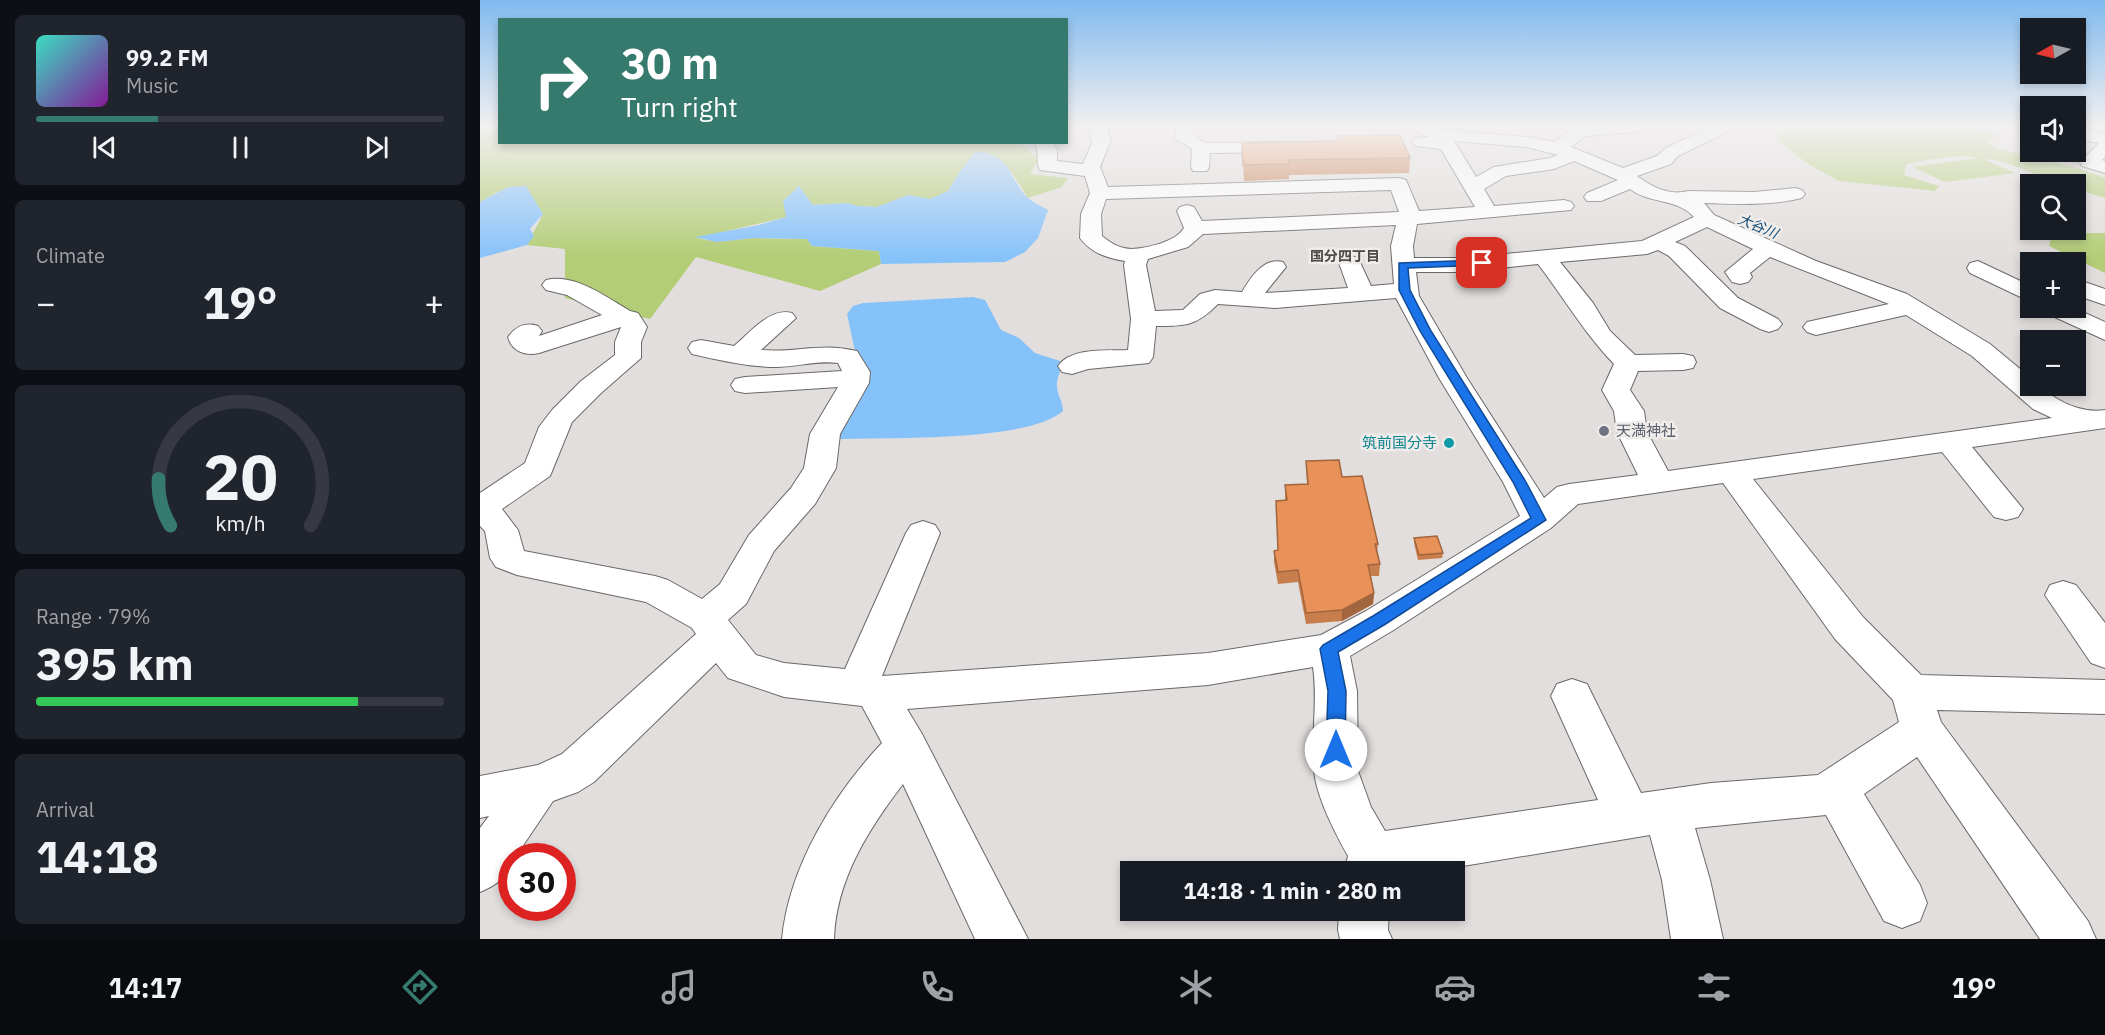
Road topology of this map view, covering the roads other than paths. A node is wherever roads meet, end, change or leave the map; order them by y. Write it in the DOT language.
graph roads {
  1 [pos="1063,171"];
  2 [pos="1092,171"];
  3 [pos="1200,171"];
  4 [pos="1463,171"];
  5 [pos="1502,171"];
  6 [pos="1608,171"];
  7 [pos="1643,171"];
  8 [pos="1147,174"];
  9 [pos="1627,179"];
  10 [pos="1096,181"];
  11 [pos="1473,187"];
  12 [pos="1194,188"];
  13 [pos="1795,194"];
  14 [pos="1593,197"];
  15 [pos="1679,200"];
  16 [pos="1564,206"];
  17 [pos="1497,211"];
  18 [pos="1409,217"];
  19 [pos="1707,219"];
  20 [pos="1195,228"];
  21 [pos="1658,242"];
  22 [pos="1768,248"];
  23 [pos="1138,256"];
  24 [pos="1540,257"];
  25 [pos="1350,263"];
  26 [pos="1275,267"];
  27 [pos="1978,268"];
  28 [pos="1740,277"];
  29 [pos="1404,278"];
  30 [pos="554,285"];
  31 [pos="2020,289"];
  32 [pos="1362,292"];
  33 [pos="2086,296"];
  34 [pos="1250,299"];
  35 [pos="2086,303"];
  36 [pos="1909,307"];
  37 [pos="2086,311"];
  38 [pos="2104,313"];
  39 [pos="623,317"];
  40 [pos="783,318"];
  41 [pos="1144,319"];
  42 [pos="1769,324"];
  43 [pos="1814,325"];
  44 [pos="529,331"];
  45 [pos="700,348"];
  46 [pos="740,354"];
  47 [pos="1683,362"];
  48 [pos="1628,363"];
  49 [pos="1072,366"];
  50 [pos="855,378"];
  51 [pos="745,385"];
  52 [pos="2097,423"];
  53 [pos="1949,440"];
  54 [pos="1730,471"];
  55 [pos="1520,482"];
  56 [pos="1658,482"];
  57 [pos="1569,495"];
  58 [pos="480,509"];
  59 [pos="2006,509"];
  60 [pos="1539,520"];
  61 [pos="923,533"];
  62 [pos="2063,595"];
  63 [pos="711,627"];
  64 [pos="1329,649"];
  65 [pos="2105,652"];
  66 [pos="867,691"];
  67 [pos="1572,696"];
  68 [pos="2104,698"];
  69 [pos="1917,711"];
  70 [pos="907,747"];
  71 [pos="538,786"];
  72 [pos="1835,788"];
  73 [pos="480,797"];
  74 [pos="1648,814"];
  75 [pos="1369,861"];
  76 [pos="1375,861"];
  77 [pos="480,868"];
  78 [pos="1902,903"];
  79 [pos="1363,921"];
  80 [pos="808,939"];
  81 [pos="1002,939"];
  82 [pos="1366,939"];
  83 [pos="1697,939"];
  84 [pos="2070,939"];
  1 -- 10 [label="street"];
  2 -- 10 [label="street"];
  3 -- 12 [label="street"];
  4 -- 11 [label="street"];
  5 -- 11 [label="street"];
  6 -- 9 [label="street"];
  7 -- 9 [label="street"];
  8 -- 10 [label="street"];
  9 -- 14 [label="street"];
  9 -- 15 [label="street"];
  10 -- 12 [label="street"];
  10 -- 23 [label="street"];
  11 -- 17 [label="street"];
  12 -- 18 [label="street"];
  12 -- 20 [label="street"];
  13 -- 15 [label="street"];
  15 -- 19 [label="street"];
  16 -- 17 [label="street"];
  17 -- 18 [label="street"];
  17 -- 24 [label="street"];
  18 -- 20 [label="street"];
  18 -- 29 [label="street"];
  19 -- 21 [label="street"];
  19 -- 22 [label="street"];
  20 -- 23 [label="street"];
  21 -- 24 [label="street"];
  21 -- 42 [label="street"];
  22 -- 28 [label="street"];
  22 -- 36 [label="street"];
  23 -- 41 [label="street"];
  24 -- 29 [label="street"];
  24 -- 48 [label="street"];
  25 -- 32 [label="street"];
  26 -- 34 [label="street"];
  27 -- 31 [label="street"];
  29 -- 32 [label="street"];
  29 -- 55 [label="street"];
  30 -- 39 [label="street"];
  32 -- 34 [label="street"];
  33 -- 38 [label="street"];
  34 -- 41 [label="street"];
  35 -- 38 [label="street"];
  36 -- 43 [label="street"];
  36 -- 52 [label="street"];
  37 -- 38 [label="street"];
  39 -- 44 [label="street"];
  39 -- 58 [label="street"];
  40 -- 46 [label="street"];
  41 -- 49 [label="street"];
  45 -- 46 [label="street"];
  46 -- 50 [label="street"];
  47 -- 48 [label="street"];
  48 -- 56 [label="street"];
  50 -- 51 [label="street"];
  50 -- 63 [label="street"];
  52 -- 53 [label="street"];
  53 -- 54 [label="street"];
  53 -- 59 [label="street"];
  54 -- 56 [label="street"];
  54 -- 69 [label="street"];
  55 -- 57 [label="street"];
  55 -- 60 [label="street"];
  56 -- 57 [label="street"];
  57 -- 60 [label="street"];
  58 -- 63 [label="street"];
  60 -- 64 [label="street"];
  61 -- 66 [label="street"];
  62 -- 65 [label="street"];
  63 -- 66 [label="street"];
  63 -- 71 [label="street"];
  64 -- 66 [label="street"];
  64 -- 75 [label="street"];
  66 -- 70 [label="street"];
  67 -- 74 [label="street"];
  68 -- 69 [label="street"];
  69 -- 72 [label="street"];
  69 -- 84 [label="street"];
  70 -- 80 [label="street"];
  70 -- 81 [label="street"];
  71 -- 73 [label="street"];
  71 -- 77 [label="street"];
  72 -- 74 [label="street"];
  72 -- 78 [label="street"];
  74 -- 76 [label="street"];
  74 -- 83 [label="street"];
  79 -- 82 [label="street"];
}
